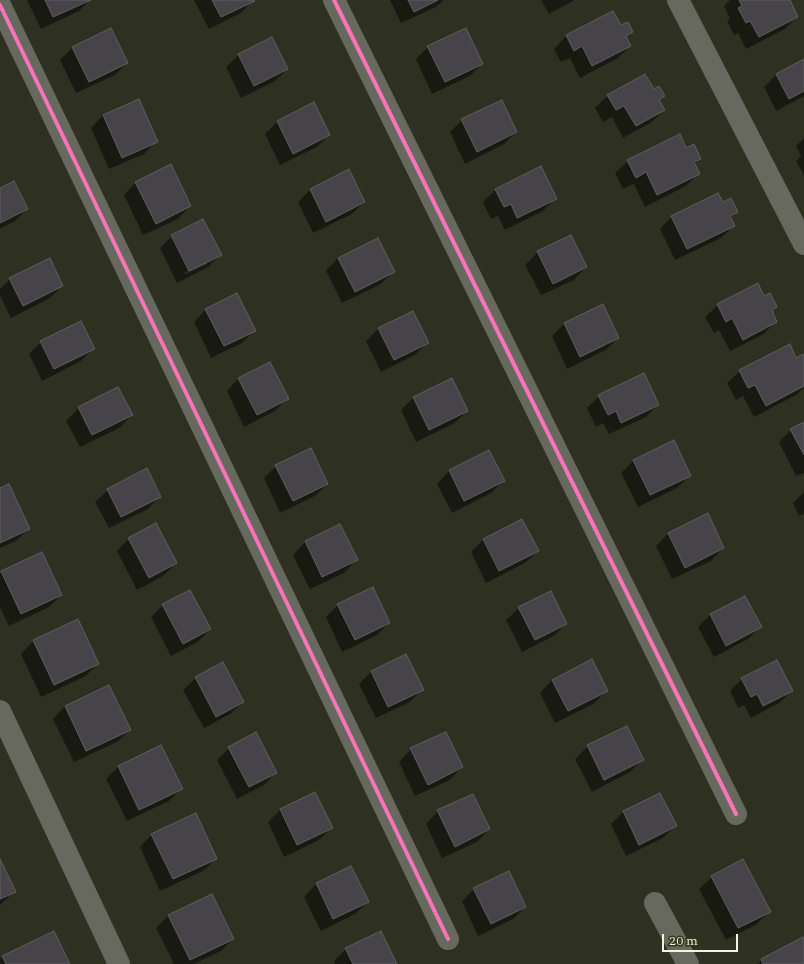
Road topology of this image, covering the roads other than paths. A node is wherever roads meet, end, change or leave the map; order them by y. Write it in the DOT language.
graph roads {
  1 [pos="334,0"];
  2 [pos="678,0"];
  3 [pos="0,5"];
  4 [pos="804,244"];
  5 [pos="0,711"];
  6 [pos="736,814"];
  7 [pos="655,903"];
  8 [pos="448,939"];
  9 [pos="119,964"];
  10 [pos="688,964"];
  1 -- 6 [label="street"];
  2 -- 4 [label="street"];
  3 -- 8 [label="street"];
  5 -- 9 [label="street"];
  7 -- 10 [label="street"];
}
